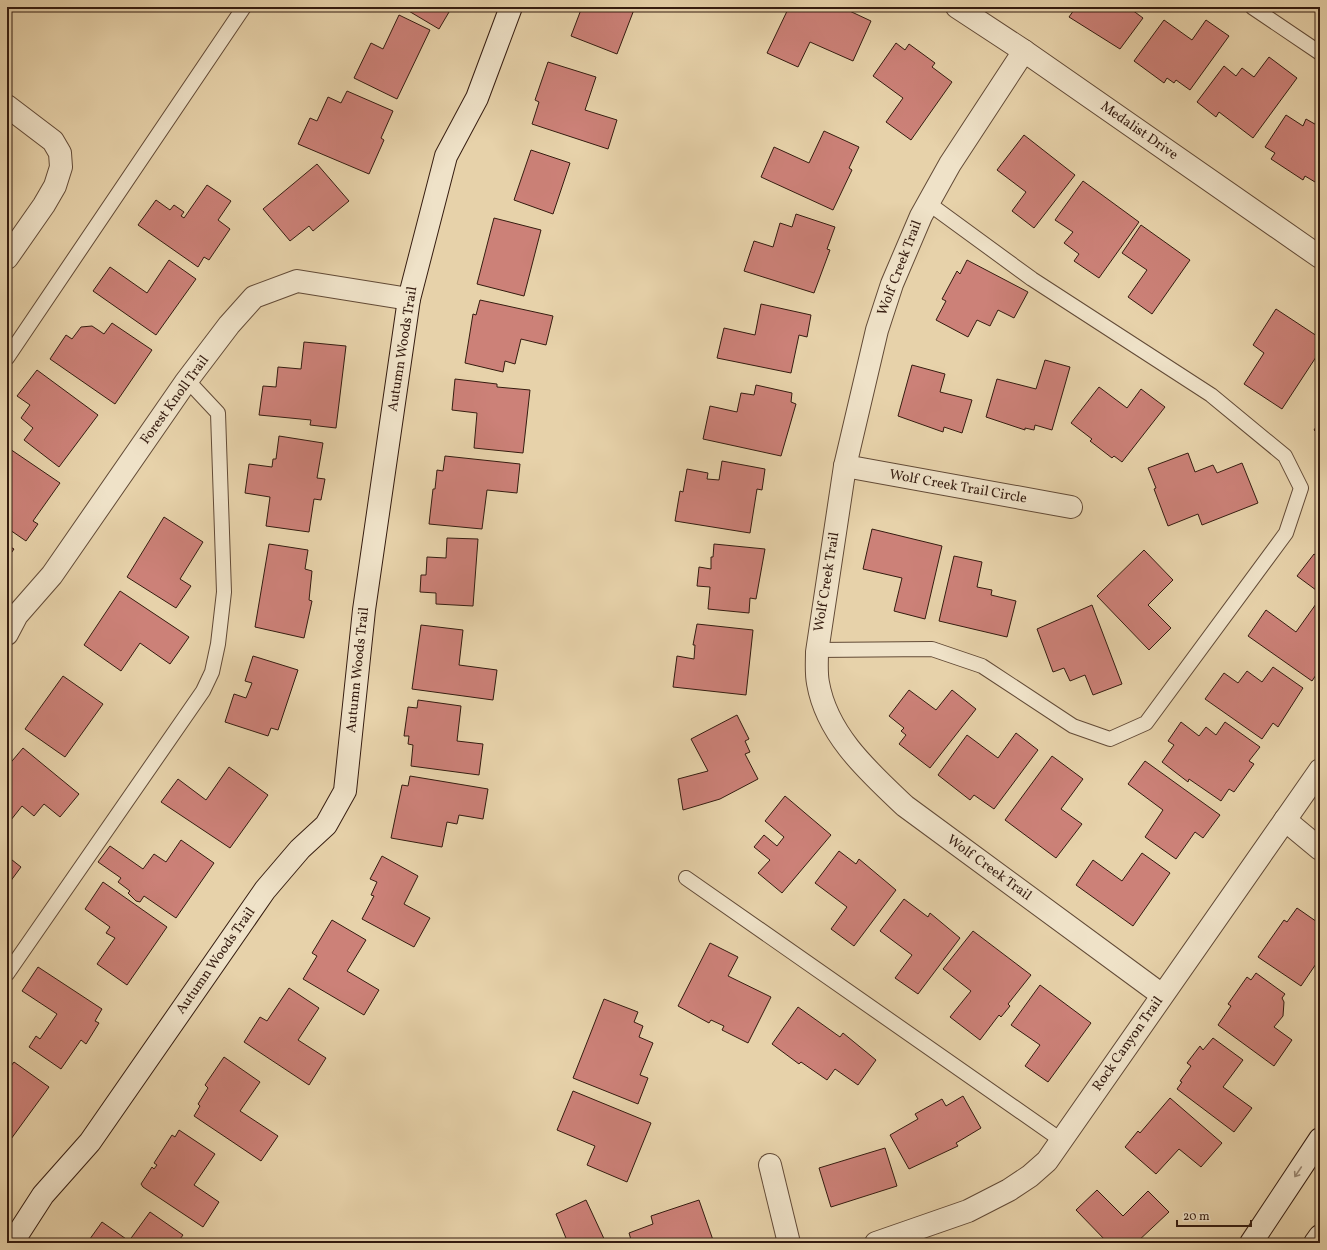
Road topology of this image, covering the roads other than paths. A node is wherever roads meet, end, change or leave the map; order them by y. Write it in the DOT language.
graph roads {
  1 [pos="244,7"];
  2 [pos="511,7"];
  3 [pos="956,7"];
  4 [pos="1252,7"];
  5 [pos="1024,51"];
  6 [pos="1320,53"];
  7 [pos="7,106"];
  8 [pos="928,203"];
  9 [pos="1320,257"];
  10 [pos="7,258"];
  11 [pos="409,299"];
  12 [pos="7,358"];
  13 [pos="188,381"];
  14 [pos="845,466"];
  15 [pos="1071,507"];
  16 [pos="7,634"];
  17 [pos="817,650"];
  18 [pos="1320,770"];
  19 [pos="1285,820"];
  20 [pos="1320,849"];
  21 [pos="686,878"];
  22 [pos="7,974"];
  23 [pos="1162,995"];
  24 [pos="1320,1139"];
  25 [pos="1061,1140"];
  26 [pos="770,1165"];
  27 [pos="1320,1236"];
  28 [pos="12,1243"];
  29 [pos="789,1243"];
  30 [pos="876,1243"];
  31 [pos="1251,1243"];
  32 [pos="1315,1243"];
  1 -- 12 [label="lane"];
  2 -- 11 [label="street, Autumn Woods Trail"];
  3 -- 5 [label="street, Medalist Drive"];
  4 -- 6 [label="lane"];
  5 -- 8 [label="street, Wolf Creek Trail"];
  5 -- 9 [label="street, Medalist Drive"];
  7 -- 10 [label="street"];
  8 -- 14 [label="street, Wolf Creek Trail"];
  8 -- 17 [label="lane"];
  11 -- 13 [label="street, Forest Knoll Trail"];
  11 -- 28 [label="street, Autumn Woods Trail"];
  13 -- 16 [label="street, Forest Knoll Trail"];
  13 -- 22 [label="lane"];
  14 -- 15 [label="street, Wolf Creek Trail Circle"];
  14 -- 17 [label="street, Wolf Creek Trail"];
  17 -- 23 [label="street, Wolf Creek Trail"];
  18 -- 19 [label="street, Rock Canyon Trail"];
  19 -- 20 [label="street"];
  19 -- 23 [label="street, Rock Canyon Trail"];
  21 -- 25 [label="lane"];
  23 -- 25 [label="street, Rock Canyon Trail"];
  24 -- 31 [label="street, one-way"];
  25 -- 30 [label="street, Rock Canyon Trail"];
  26 -- 29 [label="street"];
  27 -- 32 [label="street"];
}
